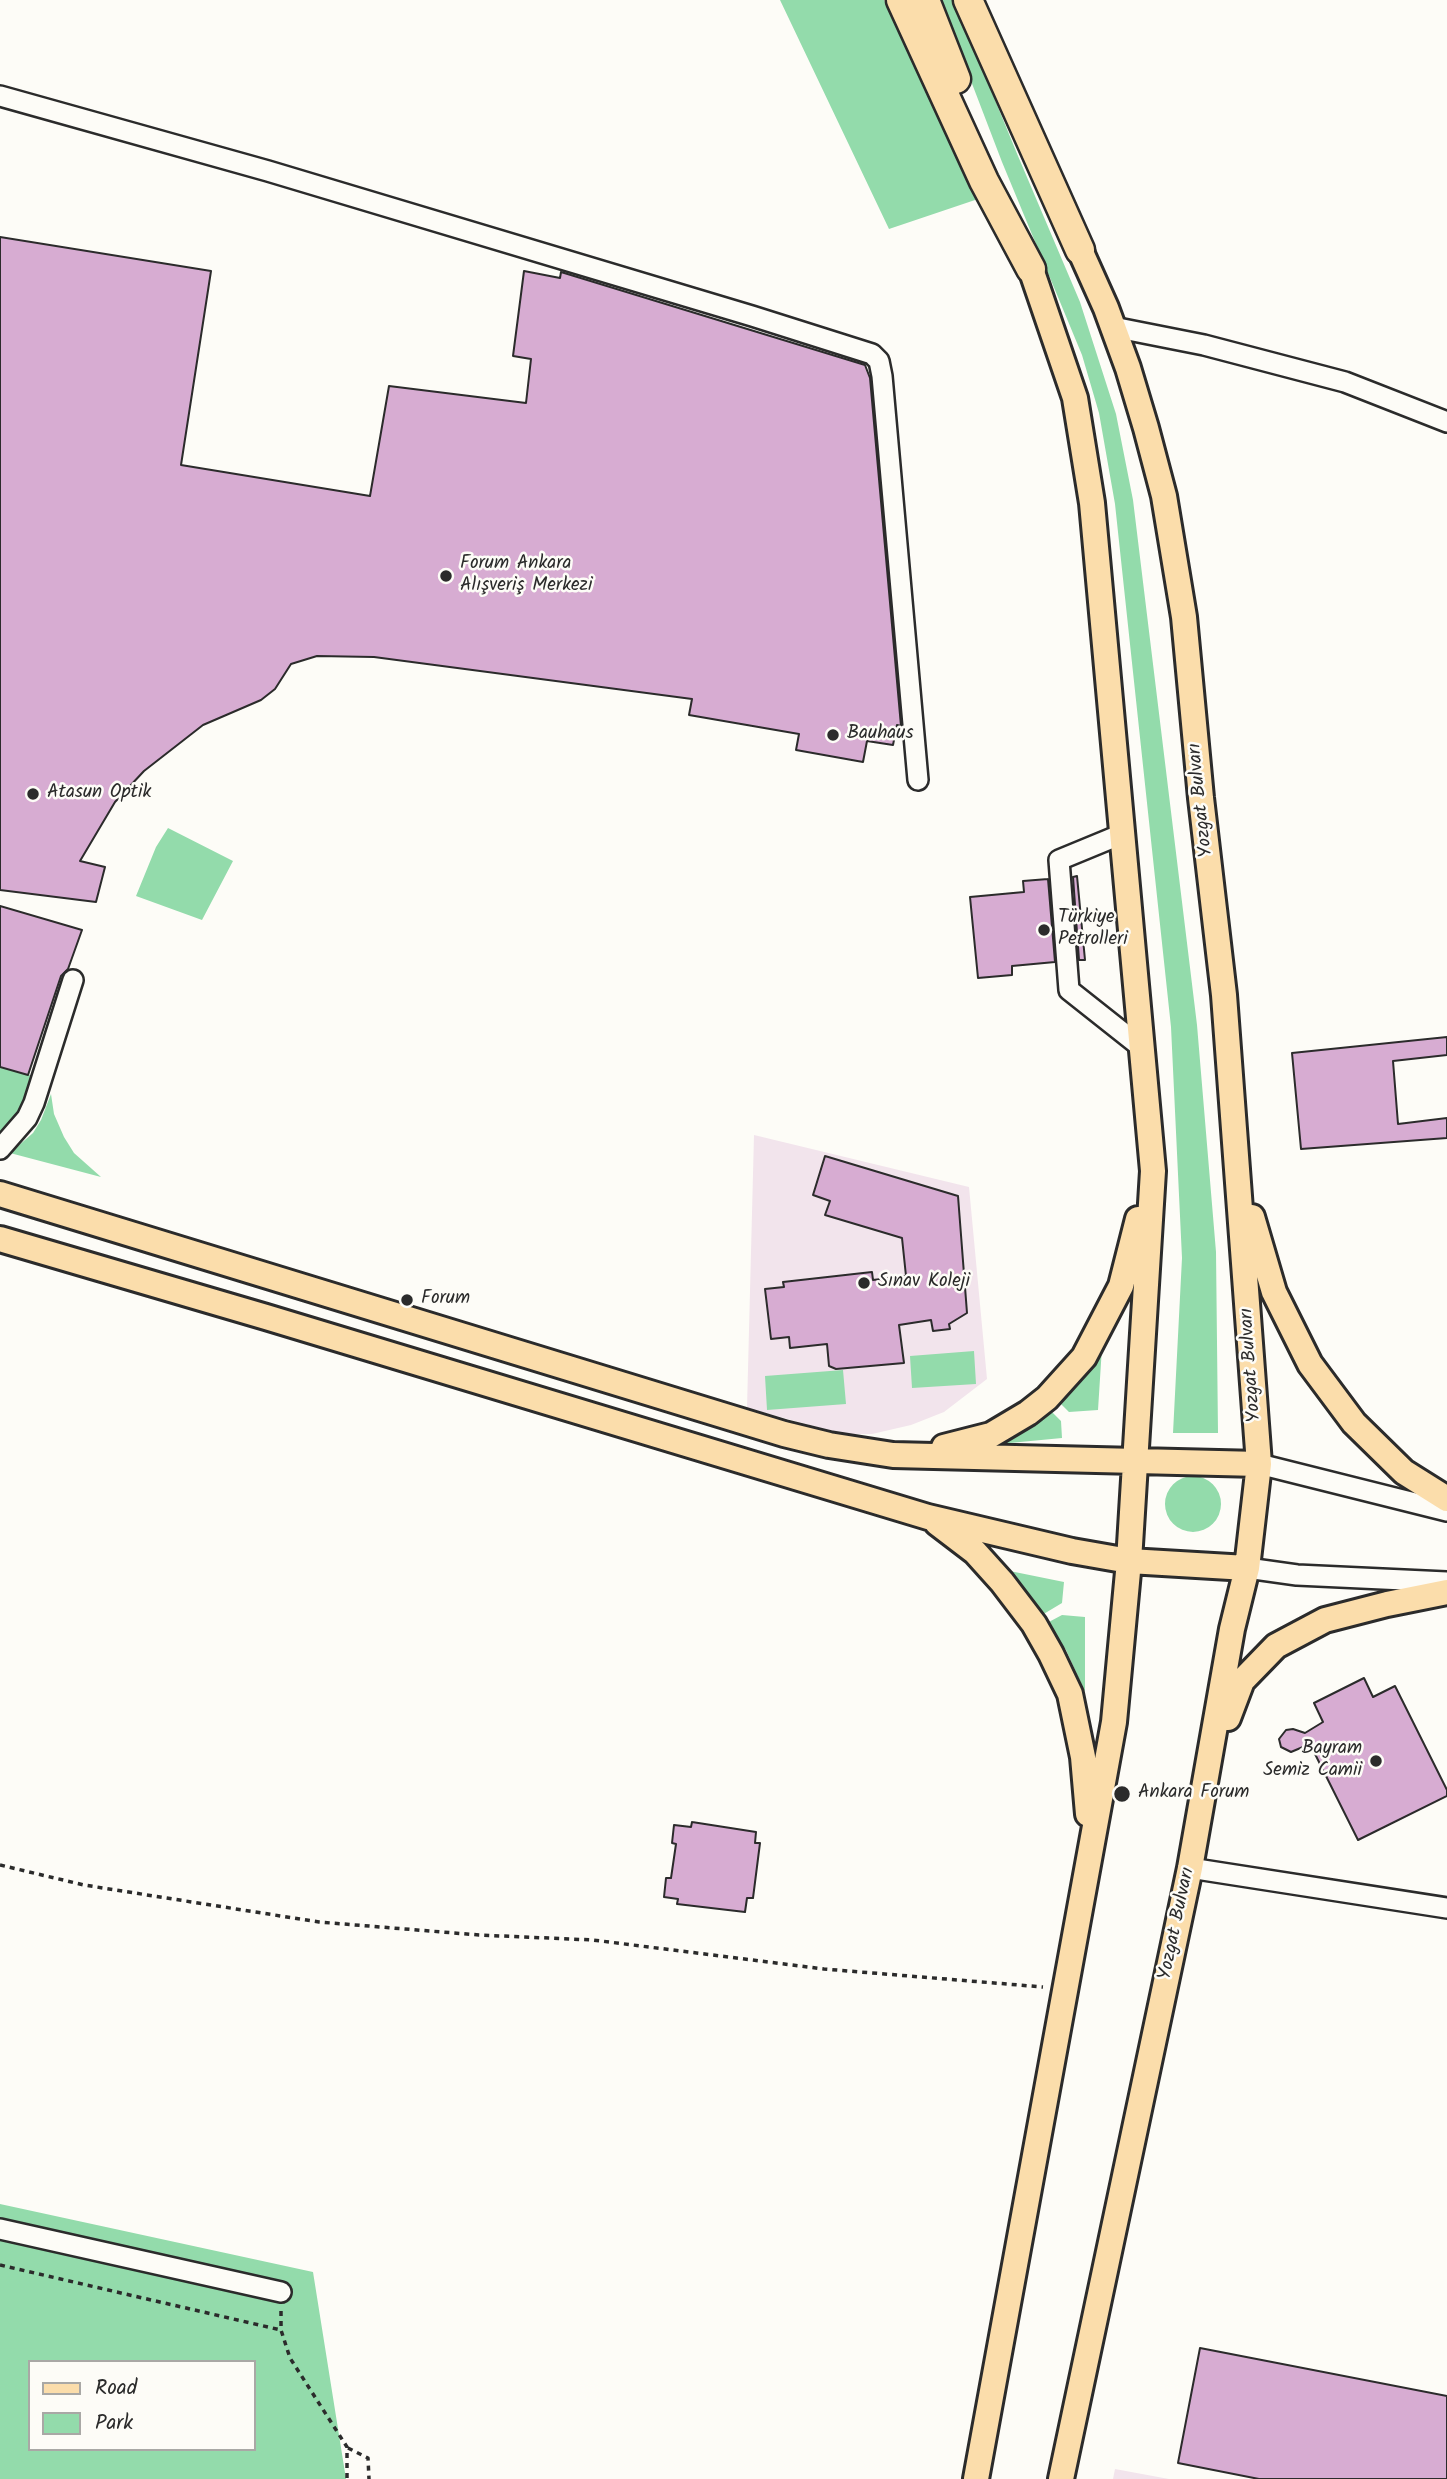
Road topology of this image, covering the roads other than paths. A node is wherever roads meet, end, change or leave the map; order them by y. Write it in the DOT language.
graph roads {
  1 [pos="901,0"];
  2 [pos="925,0"];
  3 [pos="968,0"];
  4 [pos="986,0"];
  5 [pos="0,96"];
  6 [pos="1080,250"];
  7 [pos="1031,269"];
  8 [pos="1112,327"];
  9 [pos="1447,422"];
  10 [pos="918,780"];
  11 [pos="1122,834"];
  12 [pos="73,980"];
  13 [pos="1141,1047"];
  14 [pos="0,1149"];
  15 [pos="1238,1169"];
  16 [pos="1153,1171"];
  17 [pos="0,1195"];
  18 [pos="0,1239"];
  19 [pos="893,1455"];
  20 [pos="1136,1460"];
  21 [pos="1259,1464"];
  22 [pos="1447,1499"];
  23 [pos="1447,1511"];
  24 [pos="928,1517"];
  25 [pos="1129,1561"];
  26 [pos="1247,1568"];
  27 [pos="1447,1582"];
  28 [pos="1447,1592"];
  29 [pos="1207,1771"];
  30 [pos="1091,1850"];
  31 [pos="1190,1868"];
  32 [pos="1447,1908"];
  33 [pos="0,2229"];
  34 [pos="281,2292"];
  35 [pos="976,2479"];
  36 [pos="1061,2479"];
  1 -- 7 [label="highway"];
  2 -- 7 [label="highway"];
  3 -- 6 [label="highway"];
  4 -- 6 [label="highway"];
  5 -- 10 [label="street"];
  6 -- 8 [label="main road, Yozgat Bulvarı"];
  7 -- 11 [label="main road"];
  8 -- 9 [label="street"];
  8 -- 15 [label="main road, Yozgat Bulvarı"];
  11 -- 13 [label="main road"];
  11 -- 13 [label="street"];
  12 -- 14 [label="street"];
  13 -- 16 [label="main road"];
  15 -- 21 [label="main road, Yozgat Bulvarı"];
  15 -- 22 [label="main road"];
  16 -- 19 [label="main road"];
  16 -- 20 [label="main road"];
  17 -- 19 [label="main road"];
  18 -- 24 [label="main road"];
  19 -- 20 [label="main road"];
  20 -- 21 [label="main road"];
  20 -- 25 [label="main road"];
  21 -- 23 [label="street"];
  21 -- 26 [label="main road, Yozgat Bulvarı"];
  24 -- 25 [label="main road"];
  24 -- 30 [label="main road"];
  25 -- 26 [label="main road"];
  25 -- 30 [label="main road"];
  26 -- 27 [label="street"];
  26 -- 29 [label="main road, Yozgat Bulvarı"];
  28 -- 29 [label="main road"];
  29 -- 31 [label="main road, Yozgat Bulvarı"];
  30 -- 35 [label="main road"];
  31 -- 32 [label="street"];
  31 -- 36 [label="main road, Yozgat Bulvarı"];
  33 -- 34 [label="street"];
}
